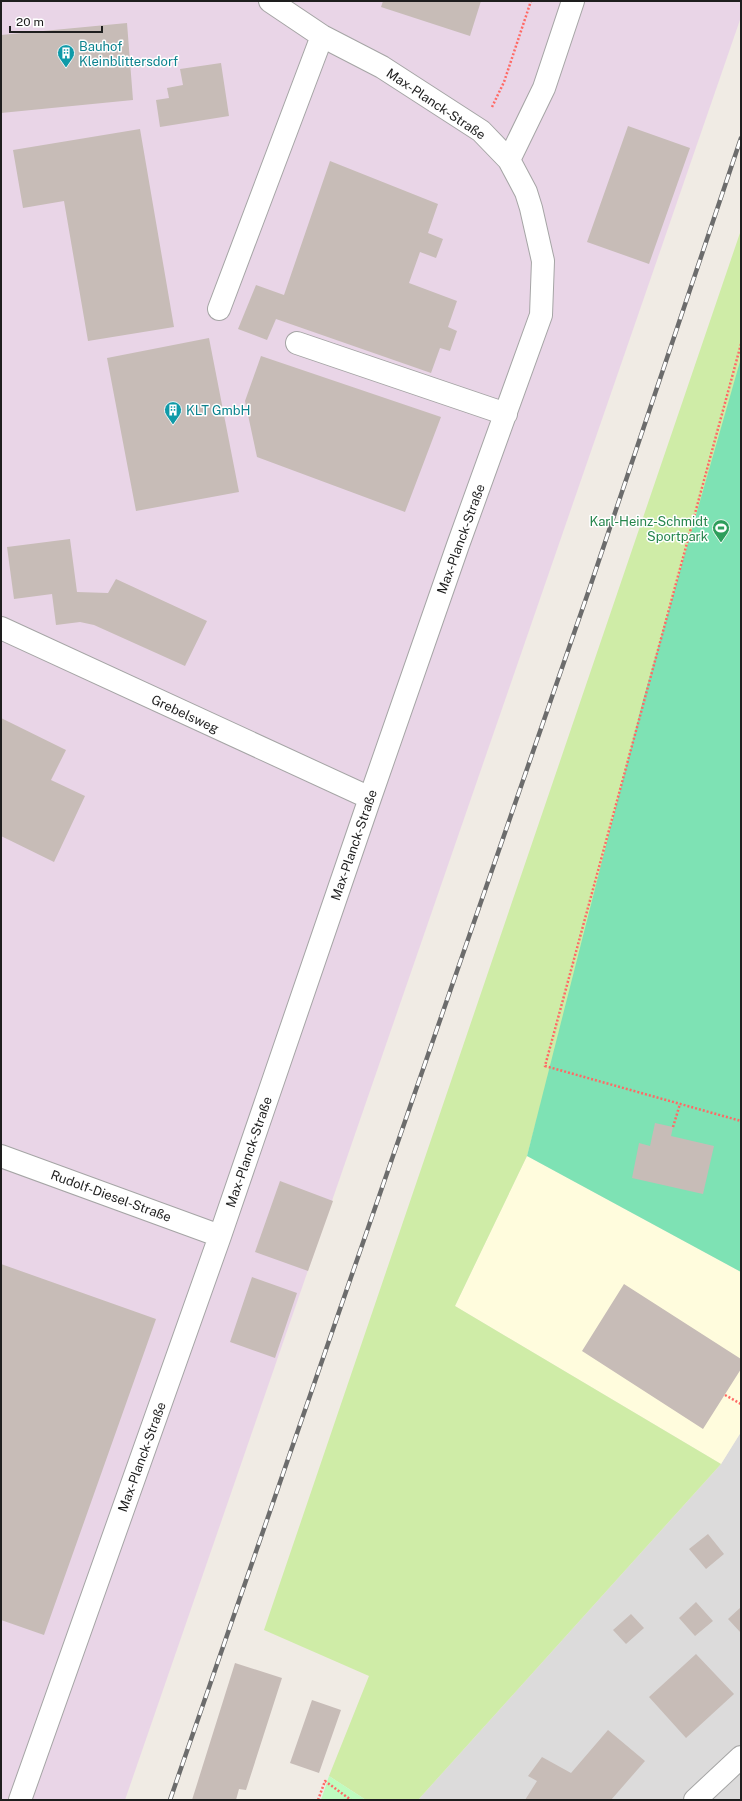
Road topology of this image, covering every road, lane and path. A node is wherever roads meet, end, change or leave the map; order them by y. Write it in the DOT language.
graph roads {
  1 [pos="270,1"];
  2 [pos="531,1"];
  3 [pos="572,1"];
  4 [pos="322,36"];
  5 [pos="481,131"];
  6 [pos="508,160"];
  7 [pos="219,309"];
  8 [pos="297,343"];
  9 [pos="741,344"];
  10 [pos="506,414"];
  11 [pos="1,628"];
  12 [pos="370,798"];
  13 [pos="680,1104"];
  14 [pos="741,1121"];
  15 [pos="673,1127"];
  16 [pos="1,1156"];
  17 [pos="220,1236"];
  18 [pos="725,1395"];
  19 [pos="741,1404"];
  20 [pos="741,1758"];
  21 [pos="20,1800"];
  22 [pos="318,1800"];
  23 [pos="352,1800"];
  24 [pos="695,1800"];
  1 -- 4 [label="street, Max-Planck-Straße"];
  2 -- 5 [label="path"];
  3 -- 6 [label="street"];
  4 -- 5 [label="street, Max-Planck-Straße"];
  4 -- 7 [label="street"];
  5 -- 6 [label="street, Max-Planck-Straße"];
  6 -- 10 [label="street, Max-Planck-Straße"];
  8 -- 10 [label="street"];
  9 -- 13 [label="path"];
  10 -- 12 [label="street, Max-Planck-Straße"];
  11 -- 12 [label="street, Grebelsweg"];
  12 -- 17 [label="street, Max-Planck-Straße"];
  13 -- 14 [label="path"];
  13 -- 15 [label="path"];
  16 -- 17 [label="street, Rudolf-Diesel-Straße"];
  17 -- 21 [label="street, Max-Planck-Straße"];
  18 -- 19 [label="path"];
  20 -- 24 [label="street"];
  22 -- 23 [label="path"];
}
